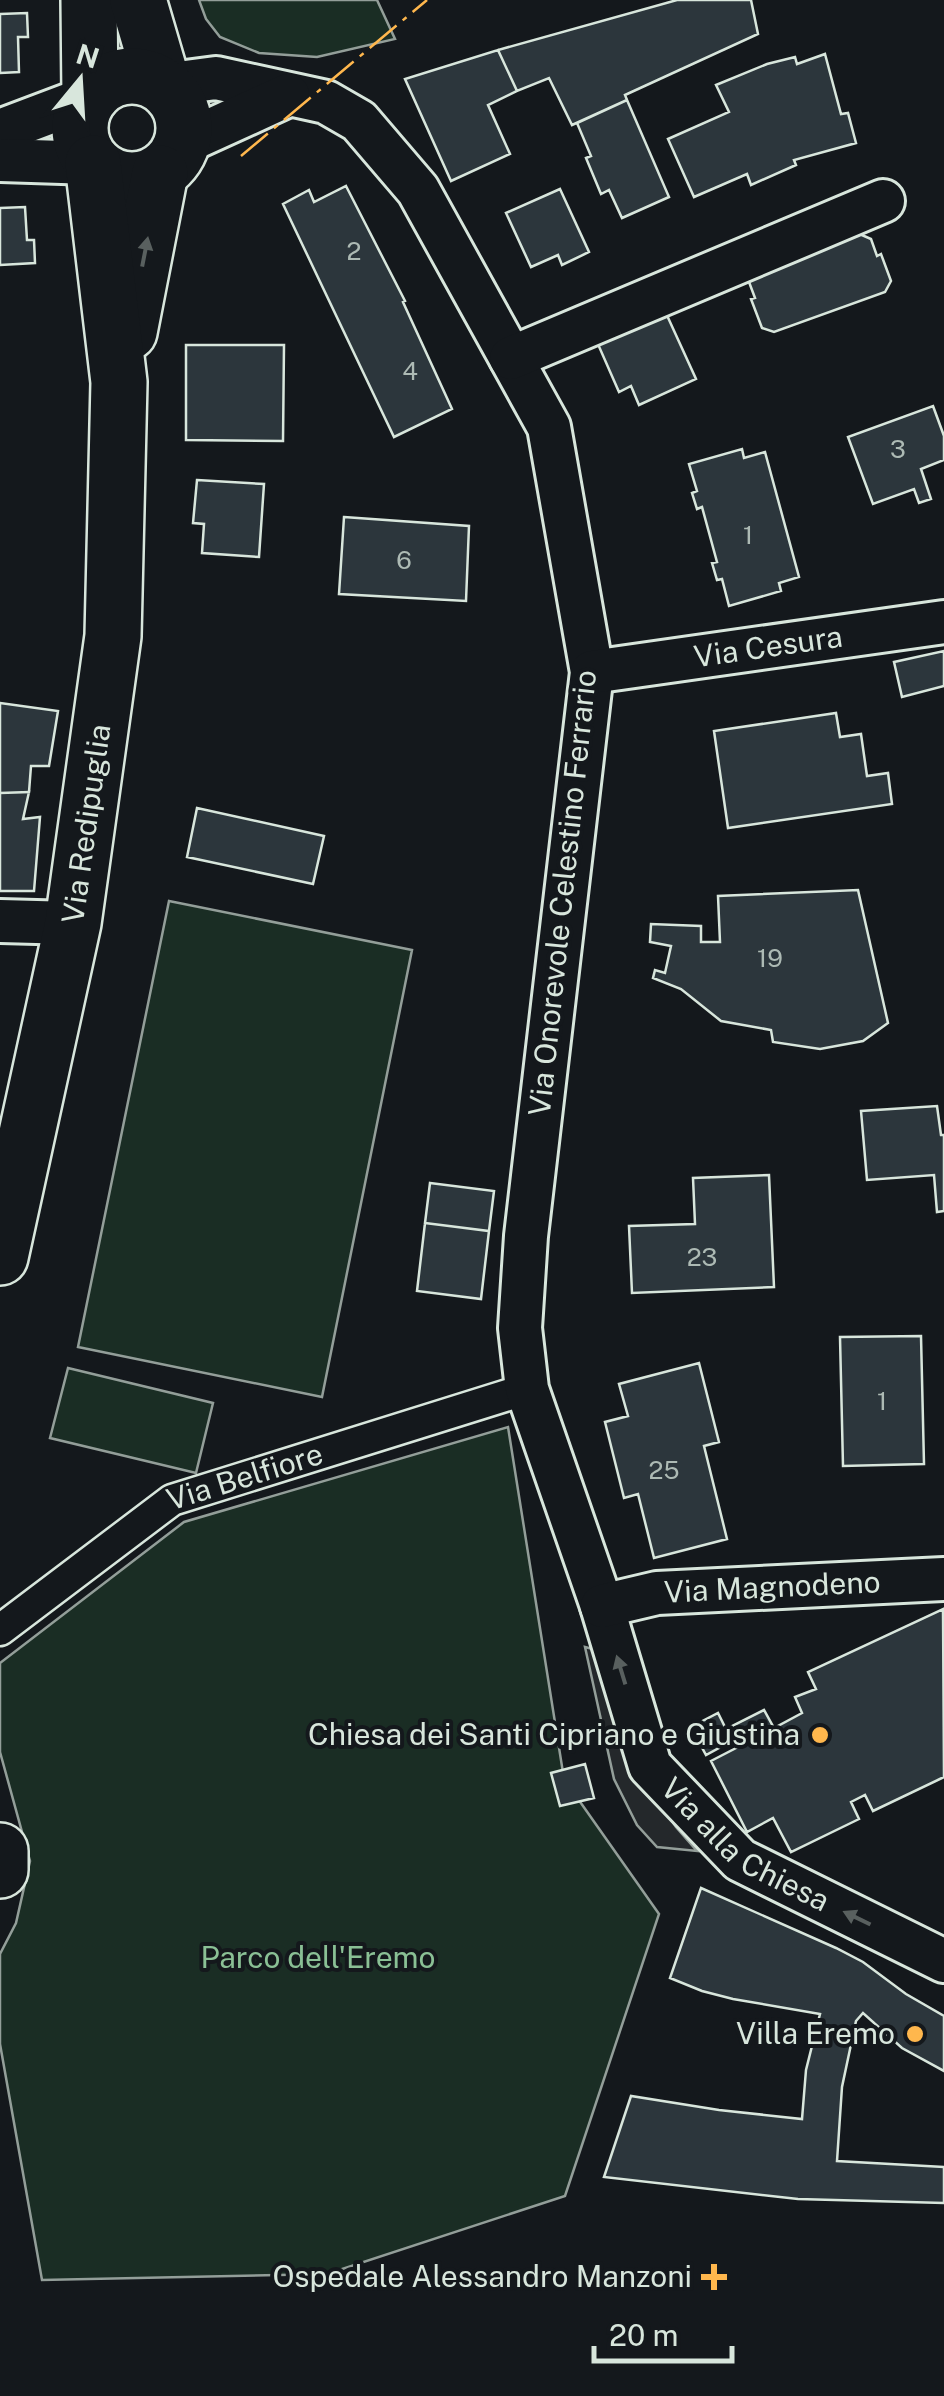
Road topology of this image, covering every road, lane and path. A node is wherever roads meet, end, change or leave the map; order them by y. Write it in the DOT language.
graph roads {
  1 [pos="89,0"];
  2 [pos="138,0"];
  3 [pos="162,85"];
  4 [pos="288,95"];
  5 [pos="90,96"];
  6 [pos="0,130"];
  7 [pos="172,158"];
  8 [pos="0,160"];
  9 [pos="93,163"];
  10 [pos="884,200"];
  11 [pos="510,358"];
  12 [pos="119,382"];
  13 [pos="944,622"];
  14 [pos="592,672"];
  15 [pos="0,921"];
  16 [pos="73,923"];
  17 [pos="0,1257"];
  18 [pos="527,1389"];
  19 [pos="944,1579"];
  20 [pos="602,1606"];
  21 [pos="0,1630"];
  22 [pos="0,1851"];
  23 [pos="0,1870"];
  24 [pos="944,1961"];
  1 -- 5 [label="main road"];
  2 -- 3 [label="main road"];
  3 -- 4 [label="street, Via Onorevole Celestino Ferrario"];
  3 -- 5 [label="main road"];
  3 -- 7 [label="main road"];
  4 -- 7 [label="street"];
  4 -- 11 [label="street, Via Onorevole Celestino Ferrario"];
  5 -- 6 [label="street"];
  5 -- 9 [label="main road"];
  7 -- 9 [label="main road"];
  12 -- 7 [label="main road, Via Redipuglia, one-way"];
  8 -- 9 [label="street"];
  9 -- 12 [label="main road, Via Redipuglia"];
  10 -- 11 [label="street"];
  11 -- 14 [label="street, Via Onorevole Celestino Ferrario"];
  12 -- 16 [label="main road, Via Redipuglia"];
  13 -- 14 [label="street, Via Cesura"];
  14 -- 18 [label="street, Via Onorevole Celestino Ferrario"];
  15 -- 16 [label="street"];
  16 -- 17 [label="main road, Via Redipuglia"];
  18 -- 20 [label="street, Via Onorevole Celestino Ferrario"];
  18 -- 21 [label="street, Via Belfiore"];
  19 -- 20 [label="street, Via Magnodeno"];
  24 -- 20 [label="street, Via alla Chiesa, one-way"];
  22 -- 23 [label="main road"];
}
